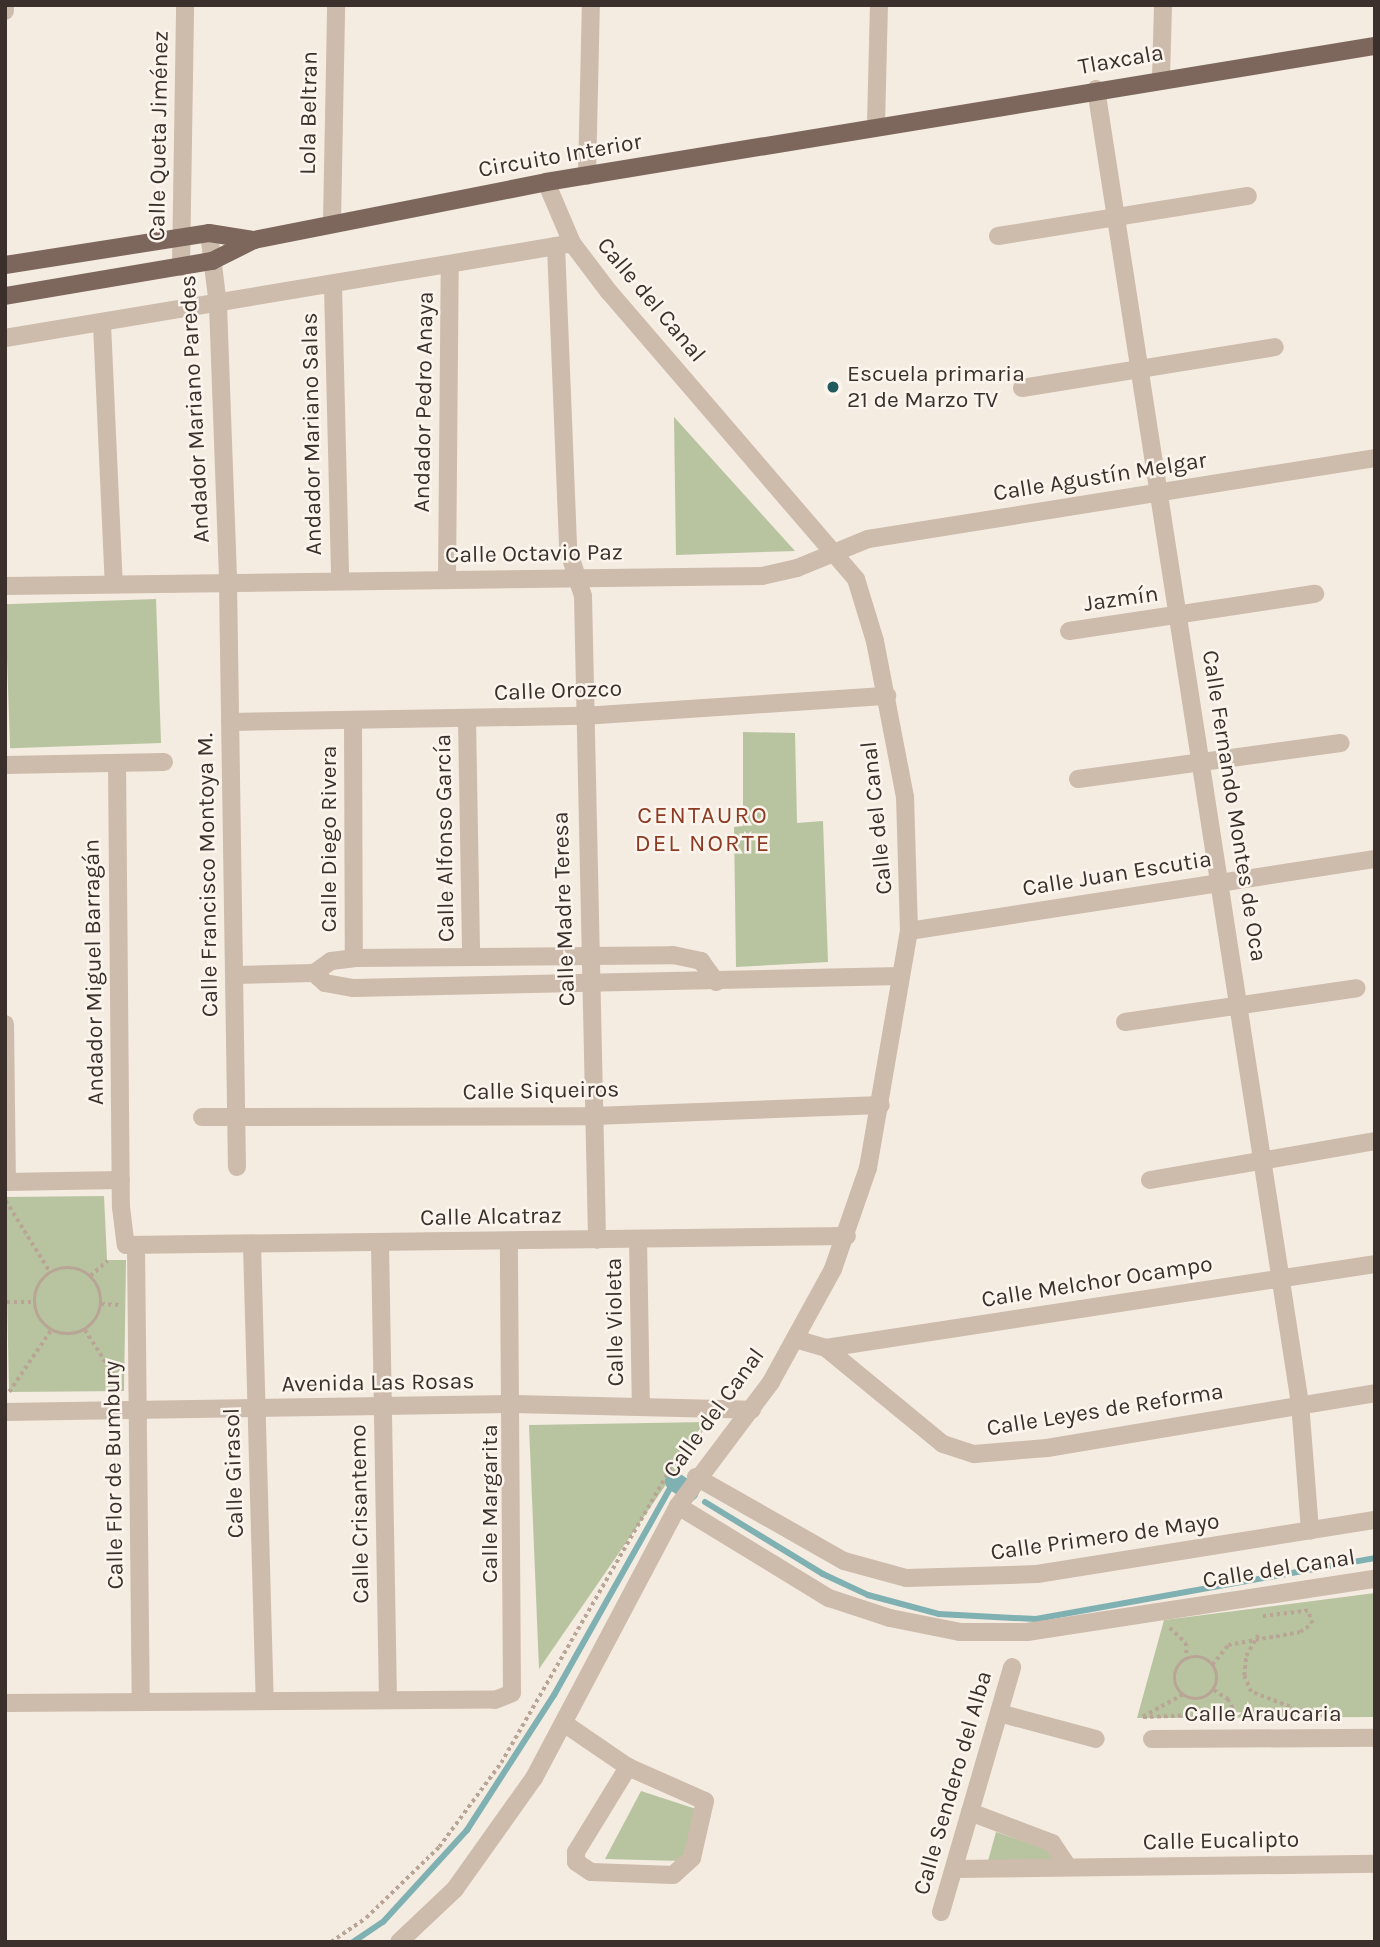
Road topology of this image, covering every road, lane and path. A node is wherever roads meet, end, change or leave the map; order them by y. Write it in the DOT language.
graph roads {
  1 [pos="5,5"];
  2 [pos="186,5"];
  3 [pos="336,5"];
  4 [pos="591,5"];
  5 [pos="879,5"];
  6 [pos="1163,5"];
  7 [pos="5,11"];
  8 [pos="1375,46"];
  9 [pos="1161,78"];
  10 [pos="1096,89"];
  11 [pos="876,127"];
  12 [pos="587,176"];
  13 [pos="546,182"];
  14 [pos="1248,196"];
  15 [pos="1116,217"];
  16 [pos="332,222"];
  17 [pos="209,233"];
  18 [pos="998,236"];
  19 [pos="182,237"];
  20 [pos="254,240"];
  21 [pos="564,245"];
  22 [pos="212,261"];
  23 [pos="5,265"];
  24 [pos="450,266"];
  25 [pos="181,267"];
  26 [pos="333,286"];
  27 [pos="5,296"];
  28 [pos="218,305"];
  29 [pos="102,324"];
  30 [pos="5,338"];
  31 [pos="1276,347"];
  32 [pos="1141,369"];
  33 [pos="1022,388"];
  34 [pos="1375,458"];
  35 [pos="1160,492"];
  36 [pos="835,550"];
  37 [pos="576,578"];
  38 [pos="447,580"];
  39 [pos="340,581"];
  40 [pos="228,583"];
  41 [pos="114,584"];
  42 [pos="5,586"];
  43 [pos="1315,594"];
  44 [pos="1180,616"];
  45 [pos="1069,631"];
  46 [pos="887,696"];
  47 [pos="583,716"];
  48 [pos="467,719"];
  49 [pos="353,720"];
  50 [pos="230,722"];
  51 [pos="1341,743"];
  52 [pos="164,762"];
  53 [pos="117,763"];
  54 [pos="1202,763"];
  55 [pos="5,765"];
  56 [pos="1078,779"];
  57 [pos="1375,859"];
  58 [pos="1219,884"];
  59 [pos="909,931"];
  60 [pos="590,956"];
  61 [pos="471,957"];
  62 [pos="354,958"];
  63 [pos="314,973"];
  64 [pos="234,975"];
  65 [pos="901,976"];
  66 [pos="716,982"];
  67 [pos="590,984"];
  68 [pos="1357,988"];
  69 [pos="1240,1004"];
  70 [pos="1125,1022"];
  71 [pos="5,1024"];
  72 [pos="881,1105"];
  73 [pos="594,1116"];
  74 [pos="202,1117"];
  75 [pos="236,1118"];
  76 [pos="1375,1141"];
  77 [pos="1263,1161"];
  78 [pos="237,1167"];
  79 [pos="121,1180"];
  80 [pos="1150,1180"];
  81 [pos="6,1188"];
  82 [pos="847,1236"];
  83 [pos="638,1239"];
  84 [pos="597,1240"];
  85 [pos="509,1241"];
  86 [pos="380,1243"];
  87 [pos="253,1245"];
  88 [pos="136,1247"];
  89 [pos="107,1261"];
  90 [pos="1375,1264"];
  91 [pos="50,1272"];
  92 [pos="90,1276"];
  93 [pos="1280,1278"];
  94 [pos="7,1302"];
  95 [pos="34,1302"];
  96 [pos="102,1304"];
  97 [pos="126,1305"];
  98 [pos="51,1330"];
  99 [pos="85,1330"];
  100 [pos="795,1339"];
  101 [pos="827,1348"];
  102 [pos="124,1391"];
  103 [pos="9,1392"];
  104 [pos="1375,1393"];
  105 [pos="514,1404"];
  106 [pos="641,1404"];
  107 [pos="1300,1404"];
  108 [pos="383,1408"];
  109 [pos="257,1409"];
  110 [pos="752,1410"];
  111 [pos="138,1411"];
  112 [pos="5,1412"];
  113 [pos="696,1477"];
  114 [pos="678,1506"];
  115 [pos="1375,1520"];
  116 [pos="1310,1531"];
  117 [pos="1375,1579"];
  118 [pos="1253,1618"];
  119 [pos="1183,1625"];
  120 [pos="1258,1636"];
  121 [pos="1187,1660"];
  122 [pos="1212,1665"];
  123 [pos="1012,1667"];
  124 [pos="1214,1690"];
  125 [pos="1183,1695"];
  126 [pos="388,1699"];
  127 [pos="265,1700"];
  128 [pos="141,1702"];
  129 [pos="5,1703"];
  130 [pos="999,1713"];
  131 [pos="1235,1713"];
  132 [pos="565,1724"];
  133 [pos="1375,1738"];
  134 [pos="1152,1739"];
  135 [pos="1096,1740"];
  136 [pos="628,1767"];
  137 [pos="970,1812"];
  138 [pos="1375,1864"];
  139 [pos="1068,1867"];
  140 [pos="954,1868"];
  141 [pos="941,1912"];
  142 [pos="399,1942"];
  1 -- 7 [label="street"];
  2 -- 19 [label="street, Calle Queta Jiménez"];
  3 -- 16 [label="street, Lola Beltran"];
  4 -- 12 [label="street"];
  5 -- 11 [label="street"];
  6 -- 9 [label="street"];
  8 -- 9 [label="main road, Tlaxcala"];
  9 -- 10 [label="main road, Tlaxcala"];
  10 -- 11 [label="main road, Tlaxcala"];
  10 -- 15 [label="street, Calle Fernando Montes de Oca"];
  11 -- 12 [label="main road, Circuito Interior"];
  12 -- 13 [label="main road, Circuito Interior"];
  13 -- 16 [label="main road, Circuito Interior"];
  13 -- 21 [label="street, Calle del Canal"];
  14 -- 15 [label="street"];
  15 -- 18 [label="street"];
  15 -- 32 [label="street, Calle Fernando Montes de Oca"];
  16 -- 20 [label="main road, Circuito Interior"];
  17 -- 19 [label="main road, Circuito Interior"];
  17 -- 20 [label="main road, Circuito Interior"];
  17 -- 22 [label="street, Andador Mariano Paredes"];
  19 -- 23 [label="main road, Circuito Interior"];
  19 -- 25 [label="street, Calle Queta Jiménez"];
  20 -- 22 [label="main road, Circuito Interior"];
  21 -- 24 [label="street"];
  21 -- 36 [label="street, Calle del Canal"];
  21 -- 37 [label="street, Calle Madre Teresa"];
  22 -- 25 [label="main road, Circuito Interior"];
  22 -- 28 [label="street, Andador Mariano Paredes"];
  24 -- 26 [label="street"];
  24 -- 38 [label="street, Andador Pedro Anaya"];
  25 -- 27 [label="main road, Circuito Interior"];
  26 -- 28 [label="street"];
  26 -- 39 [label="street, Andador Mariano Salas"];
  28 -- 29 [label="street"];
  28 -- 40 [label="street, Andador Mariano Paredes"];
  29 -- 30 [label="street"];
  29 -- 41 [label="street"];
  31 -- 32 [label="street"];
  32 -- 33 [label="street"];
  32 -- 35 [label="street, Calle Fernando Montes de Oca"];
  34 -- 35 [label="street, Calle Agustín Melgar"];
  35 -- 36 [label="street, Calle Agustín Melgar"];
  35 -- 44 [label="street, Calle Fernando Montes de Oca"];
  36 -- 37 [label="street, Calle Octavio Paz"];
  36 -- 46 [label="street, Calle del Canal"];
  37 -- 38 [label="street, Calle Octavio Paz"];
  37 -- 47 [label="street, Calle Madre Teresa"];
  38 -- 39 [label="street, Calle Octavio Paz"];
  39 -- 40 [label="street, Calle Octavio Paz"];
  40 -- 41 [label="street, Calle Octavio Paz"];
  40 -- 50 [label="street, Calle Francisco Montoya M."];
  41 -- 42 [label="street, Calle Octavio Paz"];
  43 -- 44 [label="street, Jazmín"];
  44 -- 45 [label="street, Jazmín"];
  44 -- 54 [label="street, Calle Fernando Montes de Oca"];
  46 -- 47 [label="street, Calle Orozco"];
  46 -- 59 [label="street, Calle del Canal"];
  47 -- 48 [label="street, Calle Orozco"];
  47 -- 60 [label="street, Calle Madre Teresa"];
  48 -- 49 [label="street, Calle Orozco"];
  48 -- 61 [label="street, Calle Alfonso García"];
  49 -- 50 [label="street, Calle Orozco"];
  49 -- 62 [label="street, Calle Diego Rivera"];
  50 -- 64 [label="street, Calle Francisco Montoya M."];
  51 -- 54 [label="street"];
  52 -- 53 [label="street"];
  53 -- 55 [label="street"];
  53 -- 79 [label="street, Andador Miguel Barragán"];
  54 -- 56 [label="street"];
  54 -- 58 [label="street, Calle Fernando Montes de Oca"];
  57 -- 58 [label="street, Calle Juan Escutia"];
  58 -- 59 [label="street, Calle Juan Escutia"];
  58 -- 69 [label="street, Calle Fernando Montes de Oca"];
  59 -- 65 [label="street, Calle del Canal"];
  60 -- 61 [label="street"];
  60 -- 66 [label="street"];
  60 -- 67 [label="street, Calle Madre Teresa"];
  61 -- 62 [label="street"];
  62 -- 63 [label="street"];
  63 -- 64 [label="street"];
  63 -- 67 [label="street"];
  64 -- 75 [label="street, Calle Francisco Montoya M."];
  65 -- 66 [label="street"];
  65 -- 72 [label="street, Calle del Canal"];
  66 -- 67 [label="street"];
  67 -- 73 [label="street, Calle Madre Teresa"];
  68 -- 69 [label="street"];
  69 -- 70 [label="street"];
  69 -- 77 [label="street, Calle Fernando Montes de Oca"];
  71 -- 81 [label="street"];
  72 -- 73 [label="street, Calle Siqueiros"];
  72 -- 82 [label="street, Calle del Canal"];
  73 -- 75 [label="street, Calle Siqueiros"];
  73 -- 84 [label="street, Calle Madre Teresa"];
  74 -- 75 [label="street, Calle Siqueiros"];
  75 -- 78 [label="street, Calle Francisco Montoya M."];
  76 -- 77 [label="street"];
  77 -- 80 [label="street"];
  77 -- 93 [label="street, Calle Fernando Montes de Oca"];
  79 -- 81 [label="street"];
  79 -- 88 [label="street, Andador Miguel Barragán"];
  81 -- 91 [label="path"];
  82 -- 83 [label="street, Calle Alcatraz"];
  82 -- 100 [label="street, Calle del Canal"];
  83 -- 84 [label="street, Calle Alcatraz"];
  83 -- 106 [label="street, Calle Violeta"];
  84 -- 85 [label="street, Calle Alcatraz"];
  85 -- 86 [label="street, Calle Alcatraz"];
  85 -- 105 [label="street, Calle Margarita"];
  86 -- 87 [label="street, Calle Alcatraz"];
  86 -- 108 [label="street, Calle Crisantemo"];
  87 -- 88 [label="street, Calle Alcatraz"];
  87 -- 109 [label="street, Calle Girasol"];
  88 -- 111 [label="street, Calle Flor de Bumbury"];
  89 -- 92 [label="path"];
  90 -- 93 [label="street, Calle Melchor Ocampo"];
  91 -- 92 [label="path"];
  91 -- 95 [label="path"];
  92 -- 96 [label="path"];
  93 -- 101 [label="street, Calle Melchor Ocampo"];
  93 -- 107 [label="street, Calle Fernando Montes de Oca"];
  94 -- 95 [label="path"];
  95 -- 98 [label="path"];
  96 -- 97 [label="path"];
  96 -- 99 [label="path"];
  98 -- 99 [label="path"];
  98 -- 103 [label="path"];
  99 -- 102 [label="path"];
  100 -- 101 [label="street, Calle Leyes de Reforma"];
  100 -- 110 [label="street, Calle del Canal"];
  101 -- 107 [label="street, Calle Leyes de Reforma"];
  104 -- 107 [label="street, Calle Leyes de Reforma"];
  105 -- 106 [label="street, Avenida Las Rosas"];
  105 -- 108 [label="street, Avenida Las Rosas"];
  105 -- 126 [label="street, Calle Margarita"];
  106 -- 110 [label="street, Avenida Las Rosas"];
  107 -- 116 [label="street, Calle Fernando Montes de Oca"];
  108 -- 109 [label="street, Avenida Las Rosas"];
  108 -- 126 [label="street, Calle Crisantemo"];
  109 -- 111 [label="street, Avenida Las Rosas"];
  109 -- 127 [label="street, Calle Girasol"];
  110 -- 113 [label="street, Calle del Canal"];
  111 -- 112 [label="street, Avenida Las Rosas"];
  111 -- 128 [label="street, Calle Flor de Bumbury"];
  113 -- 114 [label="street, Calle del Canal"];
  113 -- 116 [label="street, Calle Primero de Mayo"];
  114 -- 117 [label="street, Calle del Canal"];
  114 -- 132 [label="street, Calle del Canal"];
  115 -- 116 [label="street, Calle Primero de Mayo"];
  118 -- 120 [label="path"];
  119 -- 121 [label="path"];
  120 -- 122 [label="path"];
  120 -- 131 [label="path"];
  121 -- 122 [label="path"];
  121 -- 125 [label="path"];
  122 -- 124 [label="path"];
  123 -- 130 [label="street, Calle Sendero del Alba"];
  124 -- 125 [label="path"];
  124 -- 131 [label="path"];
  125 -- 131 [label="path"];
  126 -- 127 [label="street"];
  127 -- 128 [label="street"];
  128 -- 129 [label="street"];
  130 -- 135 [label="street"];
  130 -- 137 [label="street, Calle Sendero del Alba"];
  132 -- 136 [label="street"];
  132 -- 142 [label="street, Calle del Canal"];
  133 -- 134 [label="street, Calle Araucaria"];
  136 -- 136 [label="street"];
  137 -- 139 [label="street"];
  137 -- 140 [label="street, Calle Sendero del Alba"];
  138 -- 139 [label="street, Calle Eucalipto"];
  139 -- 140 [label="street, Calle Eucalipto"];
  140 -- 141 [label="street, Calle Sendero del Alba"];
}
